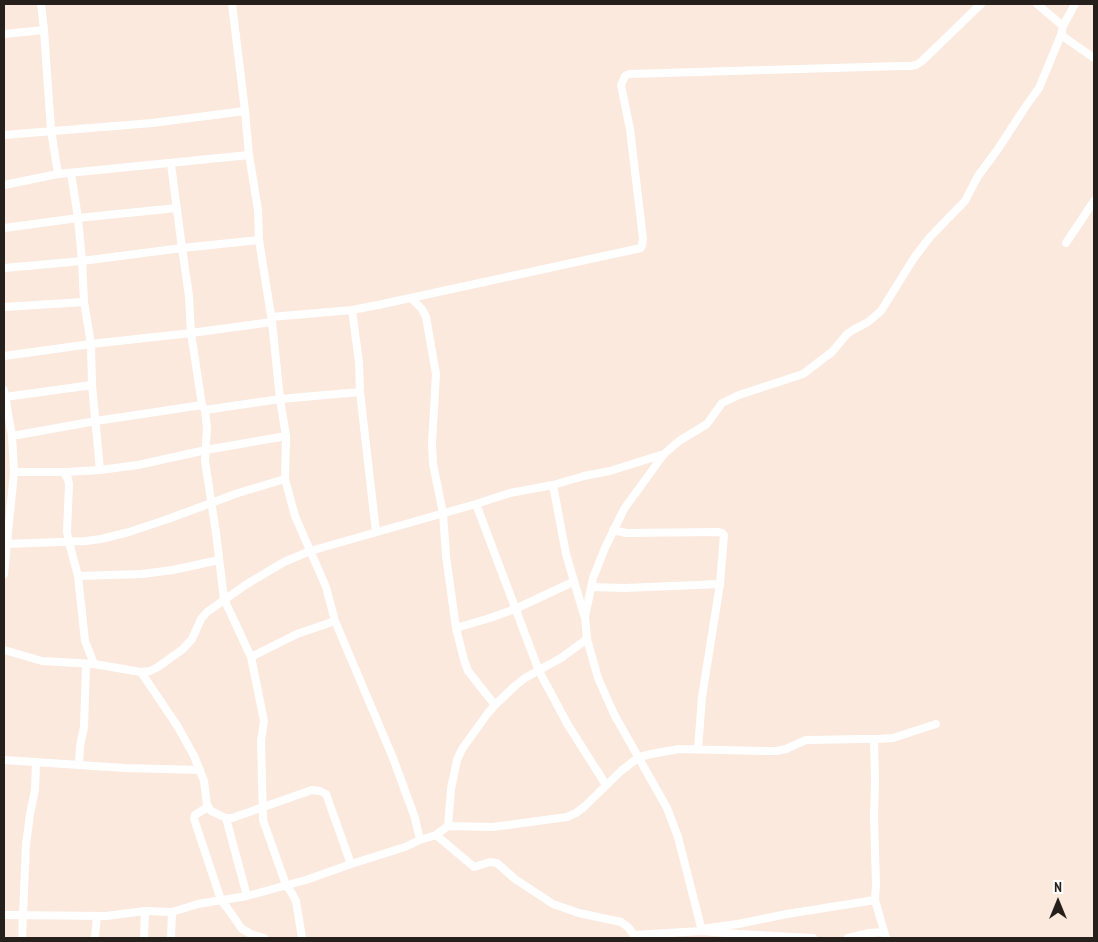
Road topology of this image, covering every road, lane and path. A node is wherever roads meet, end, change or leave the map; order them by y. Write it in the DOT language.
graph roads {
  1 [pos="41,4"];
  2 [pos="232,4"];
  3 [pos="981,4"];
  4 [pos="1037,4"];
  5 [pos="1075,4"];
  6 [pos="1063,26"];
  7 [pos="44,30"];
  8 [pos="4,34"];
  9 [pos="1061,35"];
  10 [pos="1094,58"];
  11 [pos="246,111"];
  12 [pos="51,130"];
  13 [pos="4,135"];
  14 [pos="249,155"];
  15 [pos="171,164"];
  16 [pos="71,173"];
  17 [pos="58,174"];
  18 [pos="4,185"];
  19 [pos="1094,201"];
  20 [pos="177,208"];
  21 [pos="78,218"];
  22 [pos="4,228"];
  23 [pos="259,240"];
  24 [pos="1066,243"];
  25 [pos="182,248"];
  26 [pos="82,261"];
  27 [pos="4,268"];
  28 [pos="411,298"];
  29 [pos="84,302"];
  30 [pos="4,307"];
  31 [pos="352,310"];
  32 [pos="271,319"];
  33 [pos="191,333"];
  34 [pos="91,344"];
  35 [pos="4,356"];
  36 [pos="92,385"];
  37 [pos="360,392"];
  38 [pos="4,393"];
  39 [pos="280,399"];
  40 [pos="204,407"];
  41 [pos="96,421"];
  42 [pos="12,436"];
  43 [pos="286,436"];
  44 [pos="206,450"];
  45 [pos="664,454"];
  46 [pos="4,470"];
  47 [pos="100,470"];
  48 [pos="13,471"];
  49 [pos="64,472"];
  50 [pos="285,479"];
  51 [pos="553,485"];
  52 [pos="211,503"];
  53 [pos="476,504"];
  54 [pos="443,513"];
  55 [pos="614,530"];
  56 [pos="376,532"];
  57 [pos="69,542"];
  58 [pos="6,544"];
  59 [pos="310,551"];
  60 [pos="219,560"];
  61 [pos="4,574"];
  62 [pos="78,576"];
  63 [pos="574,582"];
  64 [pos="720,584"];
  65 [pos="591,587"];
  66 [pos="224,599"];
  67 [pos="515,609"];
  68 [pos="585,616"];
  69 [pos="335,621"];
  70 [pos="456,628"];
  71 [pos="587,639"];
  72 [pos="4,650"];
  73 [pos="251,657"];
  74 [pos="90,664"];
  75 [pos="539,671"];
  76 [pos="141,672"];
  77 [pos="495,705"];
  78 [pos="936,724"];
  79 [pos="874,739"];
  80 [pos="698,750"];
  81 [pos="639,757"];
  82 [pos="4,760"];
  83 [pos="36,762"];
  84 [pos="79,765"];
  85 [pos="200,770"];
  86 [pos="606,785"];
  87 [pos="208,807"];
  88 [pos="263,807"];
  89 [pos="252,811"];
  90 [pos="226,818"];
  91 [pos="263,820"];
  92 [pos="448,826"];
  93 [pos="436,835"];
  94 [pos="420,840"];
  95 [pos="352,864"];
  96 [pos="286,885"];
  97 [pos="247,896"];
  98 [pos="221,900"];
  99 [pos="875,900"];
  100 [pos="145,911"];
  101 [pos="172,912"];
  102 [pos="4,914"];
  103 [pos="23,914"];
  104 [pos="97,916"];
  105 [pos="701,930"];
  106 [pos="885,935"];
  107 [pos="634,937"];
  108 [pos="22,938"];
  109 [pos="95,938"];
  110 [pos="144,938"];
  111 [pos="171,938"];
  112 [pos="264,938"];
  113 [pos="302,938"];
  114 [pos="813,938"];
  115 [pos="848,938"];
  1 -- 7 [label="street"];
  2 -- 11 [label="street"];
  3 -- 28 [label="street"];
  4 -- 6 [label="street"];
  5 -- 6 [label="street"];
  6 -- 9 [label="street"];
  7 -- 8 [label="street"];
  7 -- 12 [label="street"];
  9 -- 10 [label="street"];
  9 -- 45 [label="street"];
  11 -- 12 [label="street"];
  11 -- 14 [label="street"];
  12 -- 13 [label="street"];
  12 -- 17 [label="street"];
  14 -- 15 [label="street"];
  14 -- 23 [label="street"];
  15 -- 16 [label="street"];
  15 -- 20 [label="street"];
  16 -- 17 [label="street"];
  16 -- 21 [label="street"];
  17 -- 18 [label="street"];
  19 -- 24 [label="street"];
  20 -- 21 [label="street"];
  20 -- 25 [label="street"];
  21 -- 22 [label="street"];
  21 -- 26 [label="street"];
  23 -- 25 [label="street"];
  23 -- 32 [label="street"];
  25 -- 26 [label="street"];
  25 -- 33 [label="street"];
  26 -- 27 [label="street"];
  26 -- 29 [label="street"];
  28 -- 31 [label="street"];
  28 -- 54 [label="street"];
  29 -- 30 [label="street"];
  29 -- 34 [label="street"];
  31 -- 32 [label="street"];
  31 -- 37 [label="street"];
  32 -- 33 [label="street"];
  32 -- 39 [label="street"];
  33 -- 34 [label="street"];
  33 -- 40 [label="street"];
  34 -- 35 [label="street"];
  34 -- 36 [label="street"];
  36 -- 38 [label="street"];
  36 -- 41 [label="street"];
  37 -- 39 [label="street"];
  37 -- 56 [label="street"];
  38 -- 42 [label="street"];
  39 -- 40 [label="street"];
  39 -- 43 [label="street"];
  40 -- 41 [label="street"];
  40 -- 44 [label="street"];
  41 -- 42 [label="street"];
  41 -- 47 [label="street"];
  42 -- 48 [label="street"];
  43 -- 44 [label="street"];
  43 -- 50 [label="street"];
  44 -- 47 [label="street"];
  44 -- 52 [label="street"];
  45 -- 51 [label="street"];
  45 -- 55 [label="street"];
  46 -- 48 [label="street"];
  47 -- 49 [label="street"];
  48 -- 49 [label="street"];
  48 -- 58 [label="street"];
  49 -- 57 [label="street"];
  50 -- 52 [label="street"];
  50 -- 59 [label="street"];
  51 -- 53 [label="street"];
  51 -- 63 [label="street"];
  52 -- 57 [label="street"];
  52 -- 60 [label="street"];
  53 -- 54 [label="street"];
  53 -- 67 [label="street"];
  54 -- 56 [label="street"];
  54 -- 70 [label="street"];
  55 -- 64 [label="street"];
  55 -- 65 [label="street"];
  56 -- 59 [label="street"];
  57 -- 58 [label="street"];
  57 -- 62 [label="street"];
  58 -- 61 [label="street"];
  59 -- 66 [label="street"];
  59 -- 69 [label="street"];
  60 -- 62 [label="street"];
  60 -- 66 [label="street"];
  62 -- 74 [label="street"];
  63 -- 67 [label="street"];
  63 -- 68 [label="street"];
  64 -- 65 [label="street"];
  64 -- 80 [label="street"];
  65 -- 68 [label="street"];
  66 -- 73 [label="street"];
  66 -- 76 [label="street"];
  67 -- 70 [label="street"];
  67 -- 75 [label="street"];
  68 -- 71 [label="street"];
  69 -- 73 [label="street"];
  69 -- 94 [label="street"];
  70 -- 77 [label="street"];
  71 -- 75 [label="street"];
  71 -- 81 [label="street"];
  72 -- 74 [label="street"];
  73 -- 88 [label="street"];
  74 -- 76 [label="street"];
  74 -- 84 [label="street"];
  75 -- 77 [label="street"];
  75 -- 86 [label="street"];
  76 -- 85 [label="street"];
  77 -- 92 [label="street"];
  78 -- 79 [label="street"];
  79 -- 80 [label="street"];
  79 -- 99 [label="street"];
  80 -- 81 [label="street"];
  81 -- 86 [label="street"];
  81 -- 105 [label="street"];
  82 -- 83 [label="street"];
  83 -- 84 [label="street"];
  83 -- 103 [label="street"];
  84 -- 85 [label="street"];
  85 -- 87 [label="street"];
  86 -- 92 [label="street"];
  87 -- 90 [label="street"];
  87 -- 98 [label="street"];
  88 -- 89 [label="street"];
  88 -- 91 [label="street"];
  88 -- 95 [label="street"];
  89 -- 90 [label="street"];
  89 -- 91 [label="street"];
  90 -- 97 [label="street"];
  91 -- 96 [label="street"];
  92 -- 93 [label="street"];
  93 -- 94 [label="street"];
  93 -- 107 [label="street"];
  94 -- 95 [label="street"];
  95 -- 96 [label="street"];
  96 -- 97 [label="street"];
  96 -- 113 [label="street"];
  97 -- 98 [label="street"];
  98 -- 101 [label="street"];
  98 -- 112 [label="street"];
  99 -- 105 [label="street"];
  99 -- 106 [label="street"];
  100 -- 101 [label="street"];
  100 -- 104 [label="street"];
  100 -- 110 [label="street"];
  101 -- 111 [label="street"];
  102 -- 103 [label="street"];
  103 -- 104 [label="street"];
  103 -- 108 [label="street"];
  104 -- 109 [label="street"];
  105 -- 107 [label="street"];
  105 -- 114 [label="street"];
  106 -- 115 [label="street"];
}
